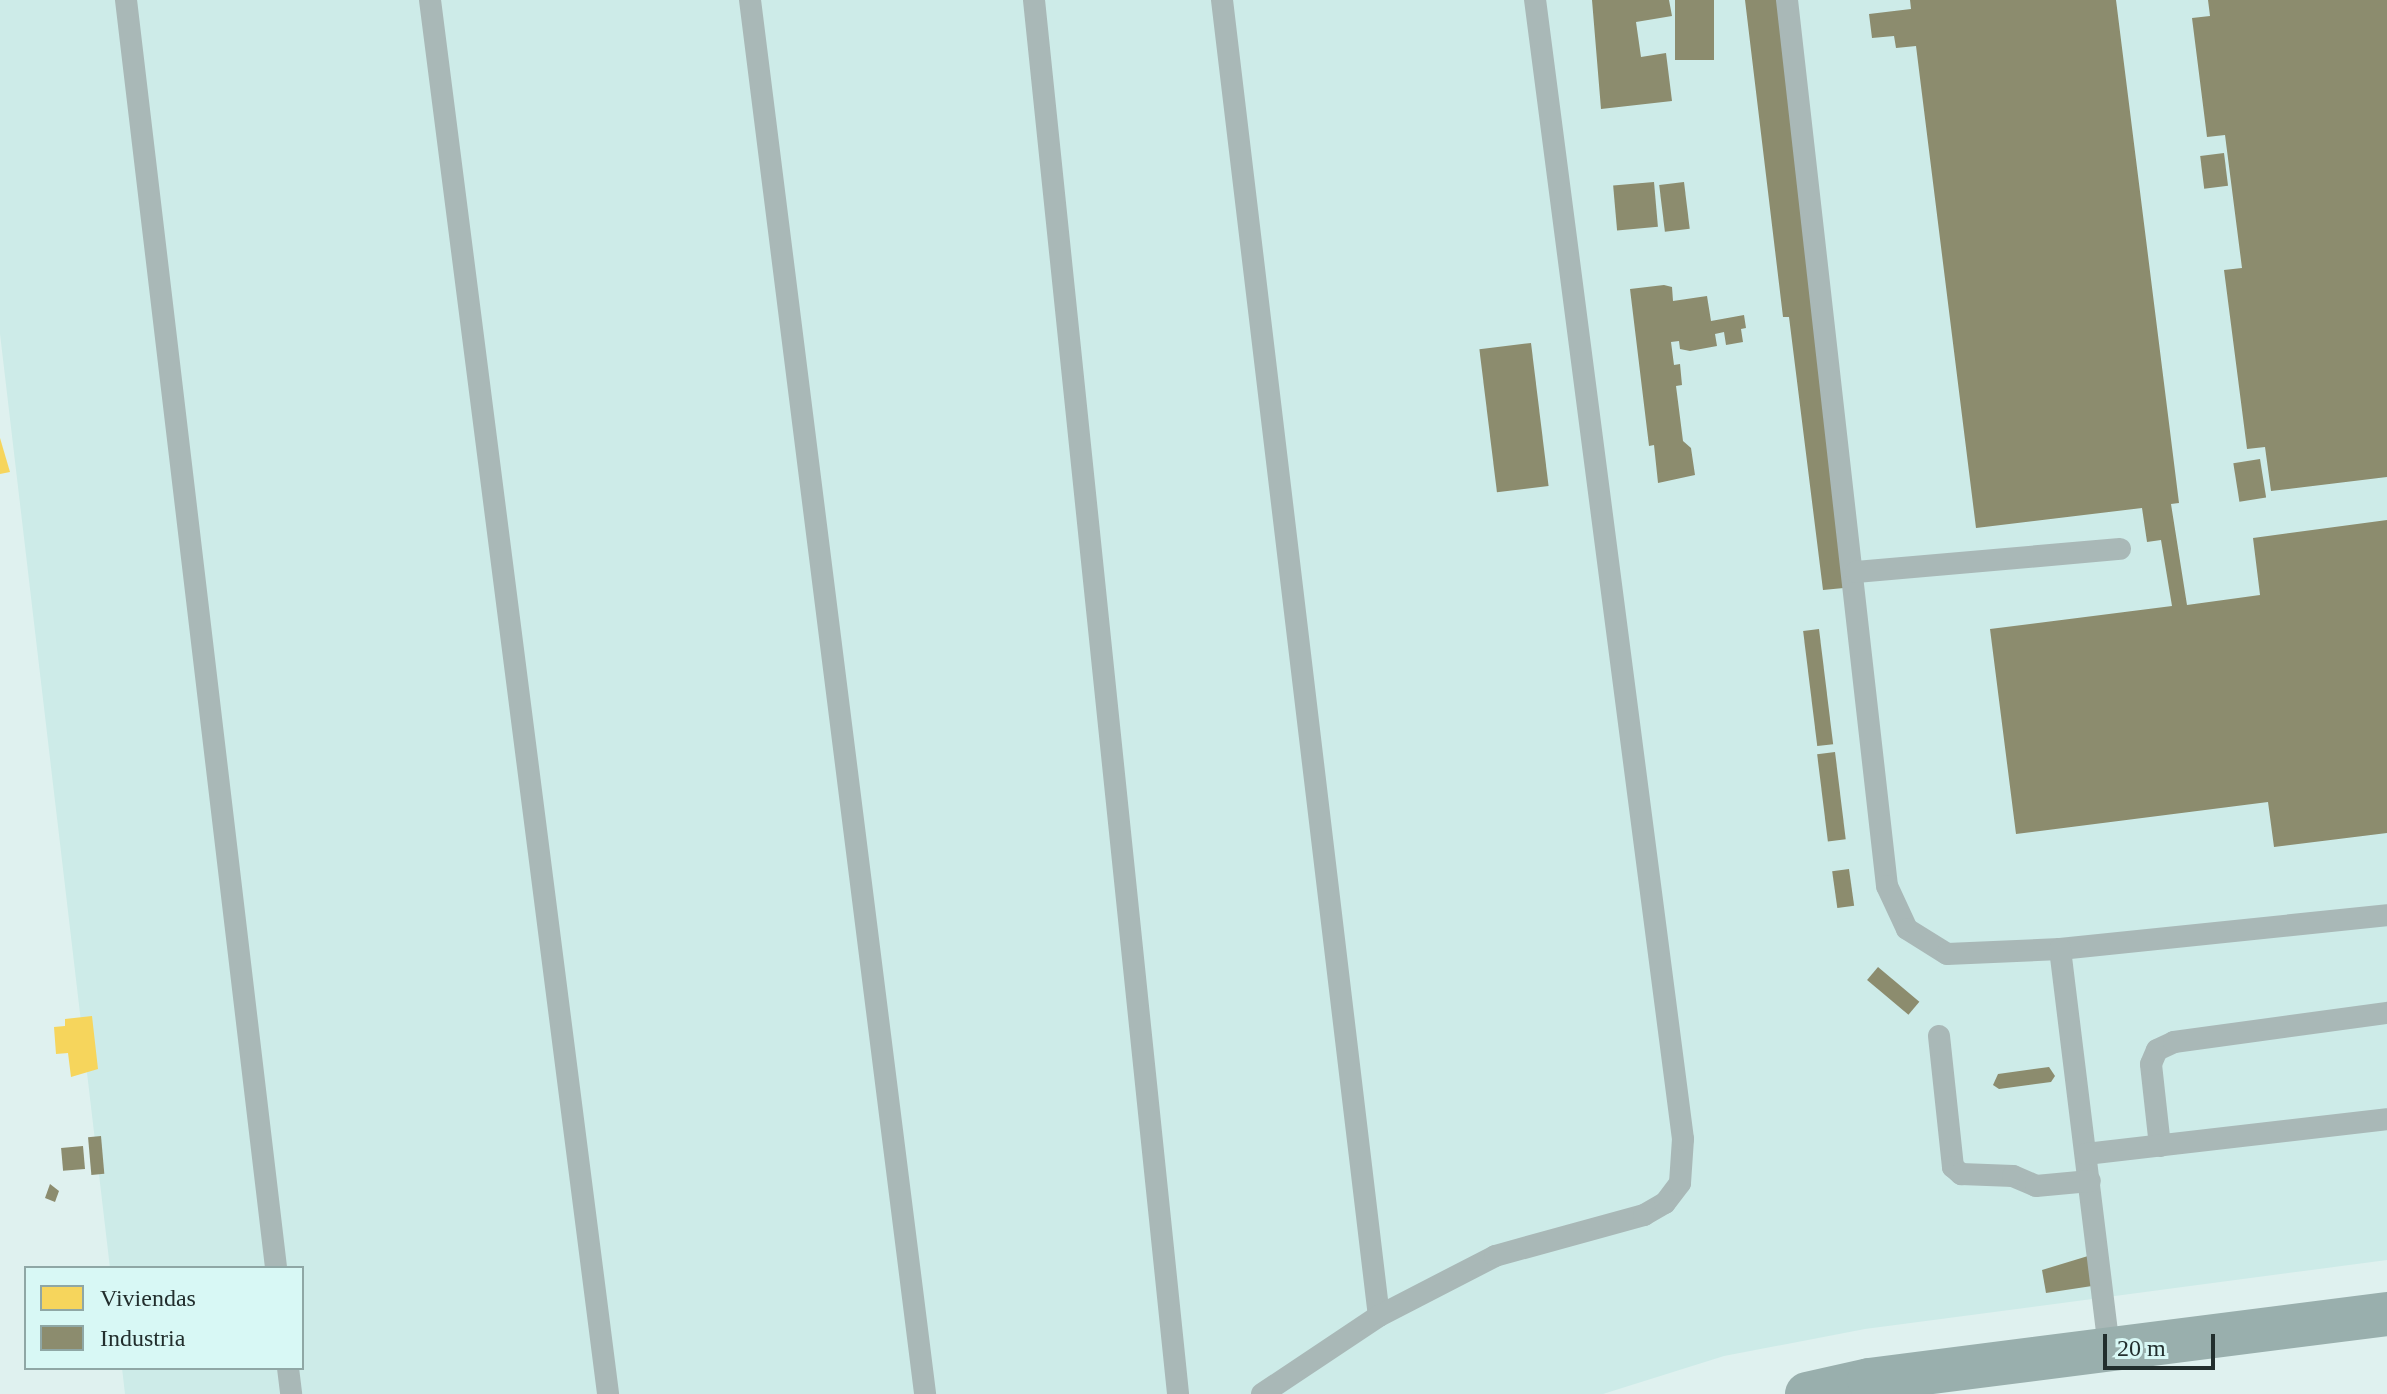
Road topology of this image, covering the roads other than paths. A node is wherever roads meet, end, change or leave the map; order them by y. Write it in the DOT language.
graph roads {
  1 [pos="126,0"];
  2 [pos="430,0"];
  3 [pos="750,0"];
  4 [pos="1034,0"];
  5 [pos="1222,0"];
  6 [pos="1535,0"];
  7 [pos="1787,0"];
  8 [pos="2120,549"];
  9 [pos="1856,572"];
  10 [pos="2387,915"];
  11 [pos="2060,949"];
  12 [pos="2387,1013"];
  13 [pos="1939,1036"];
  14 [pos="2387,1119"];
  15 [pos="2160,1146"];
  16 [pos="2086,1154"];
  17 [pos="2090,1181"];
  18 [pos="276,1266"];
  19 [pos="2387,1314"];
  20 [pos="1379,1316"];
  21 [pos="2109,1349"];
  22 [pos="288,1370"];
  23 [pos="291,1394"];
  24 [pos="608,1394"];
  25 [pos="925,1394"];
  26 [pos="1178,1394"];
  27 [pos="1262,1394"];
  28 [pos="1807,1394"];
  1 -- 18 [label="lane"];
  2 -- 24 [label="lane"];
  3 -- 25 [label="lane"];
  4 -- 26 [label="lane"];
  5 -- 20 [label="lane"];
  6 -- 20 [label="lane"];
  7 -- 9 [label="lane"];
  8 -- 9 [label="lane"];
  9 -- 11 [label="lane"];
  10 -- 11 [label="lane"];
  11 -- 16 [label="lane"];
  12 -- 15 [label="lane"];
  13 -- 17 [label="lane"];
  14 -- 15 [label="lane"];
  15 -- 16 [label="lane"];
  16 -- 17 [label="lane"];
  17 -- 21 [label="lane"];
  19 -- 21 [label="main road"];
  20 -- 27 [label="lane"];
  21 -- 28 [label="main road"];
  22 -- 23 [label="lane"];
}
